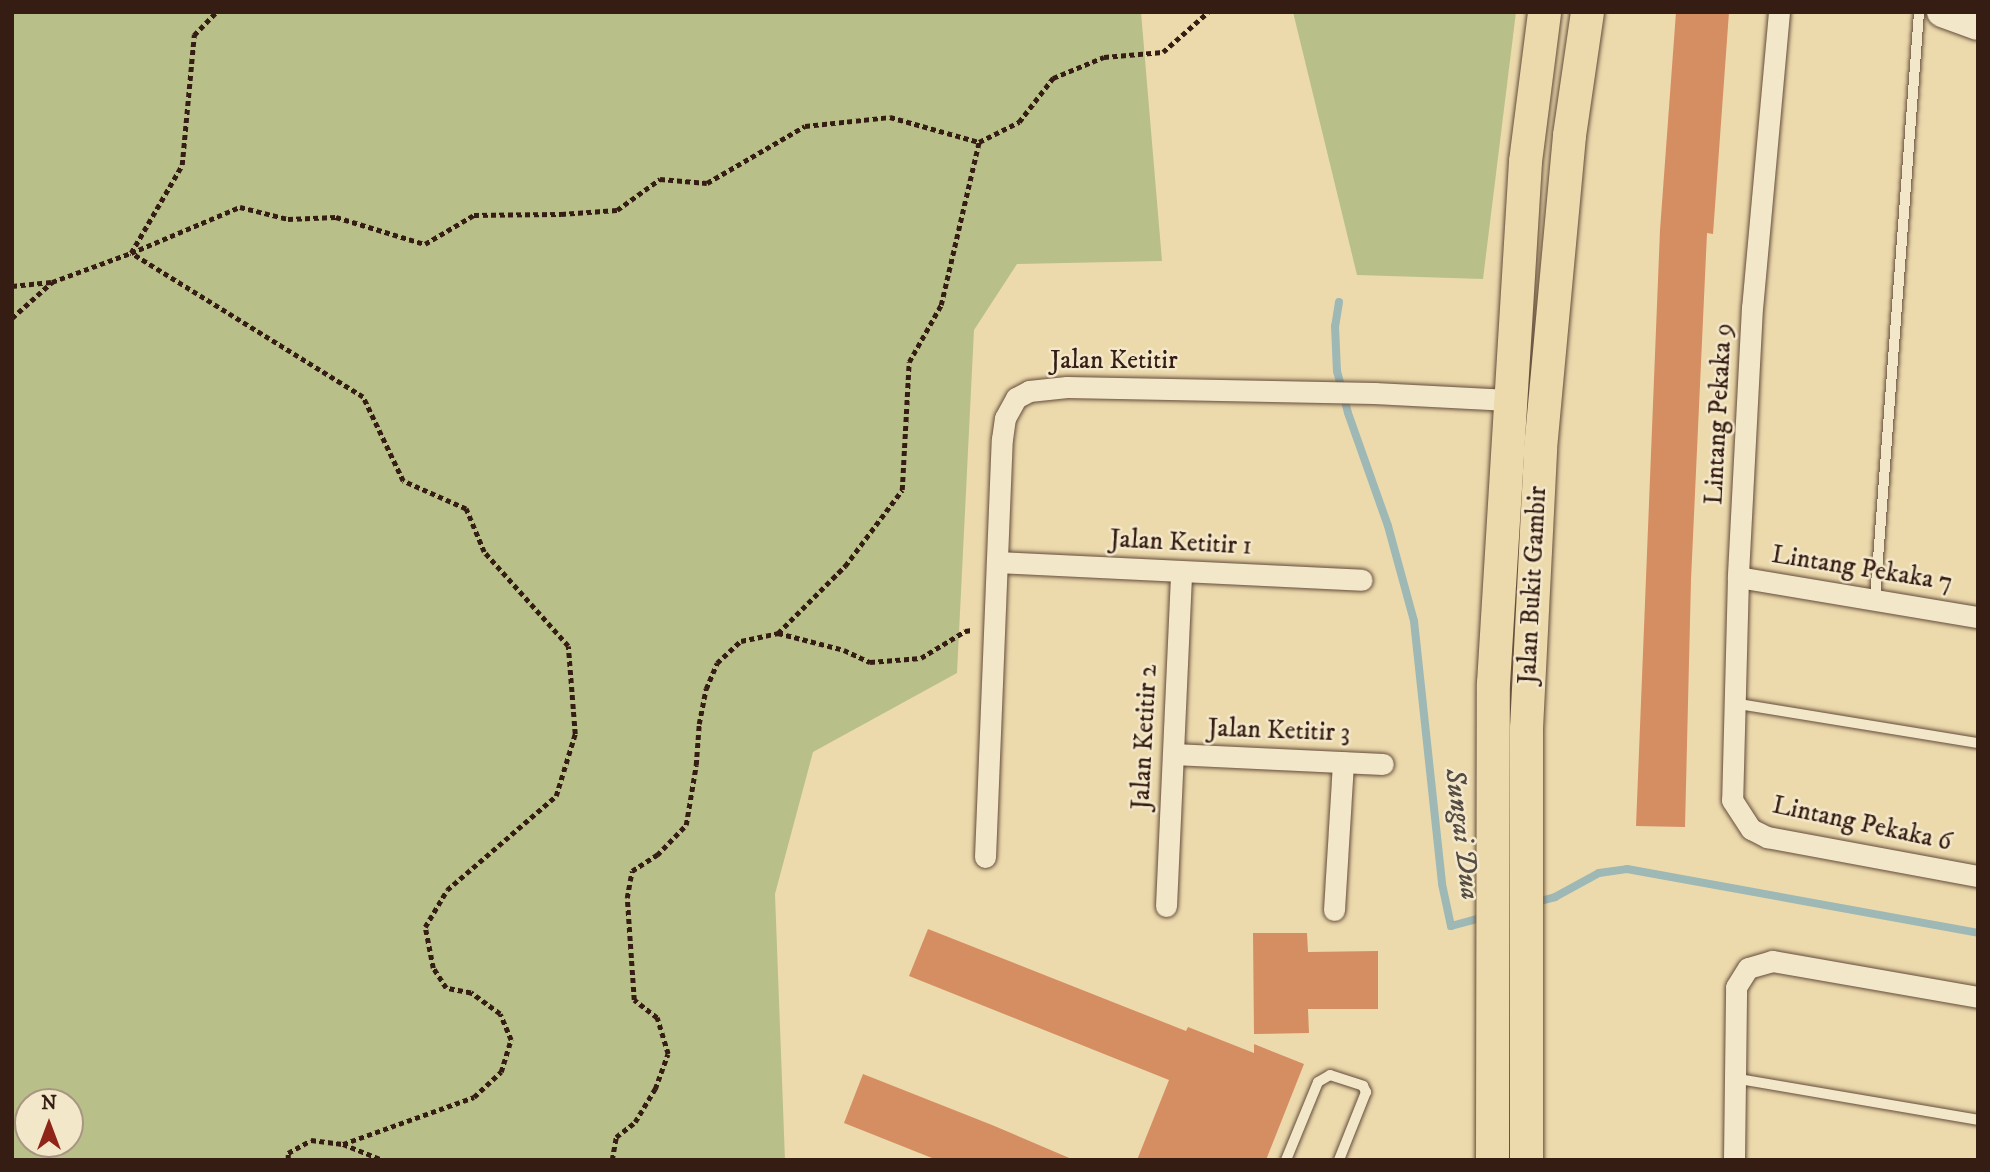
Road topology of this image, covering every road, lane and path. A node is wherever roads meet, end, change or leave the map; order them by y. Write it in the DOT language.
graph roads {
  1 [pos="216,12"];
  2 [pos="1208,12"];
  3 [pos="1544,12"];
  4 [pos="1587,12"];
  5 [pos="1779,12"];
  6 [pos="1919,12"];
  7 [pos="1942,12"];
  8 [pos="1978,25"];
  9 [pos="979,142"];
  10 [pos="131,253"];
  11 [pos="52,282"];
  12 [pos="12,286"];
  13 [pos="12,318"];
  14 [pos="1509,400"];
  15 [pos="997,562"];
  16 [pos="1181,572"];
  17 [pos="1738,577"];
  18 [pos="1362,580"];
  19 [pos="1875,599"];
  20 [pos="1978,617"];
  21 [pos="994,629"];
  22 [pos="778,633"];
  23 [pos="1733,703"];
  24 [pos="1978,743"];
  25 [pos="1173,754"];
  26 [pos="1343,762"];
  27 [pos="1383,764"];
  28 [pos="1741,817"];
  29 [pos="985,857"];
  30 [pos="1978,876"];
  31 [pos="1166,906"];
  32 [pos="1334,910"];
  33 [pos="1978,997"];
  34 [pos="1733,1078"];
  35 [pos="1978,1120"];
  36 [pos="343,1144"];
  37 [pos="288,1160"];
  38 [pos="383,1160"];
  39 [pos="612,1160"];
  40 [pos="1286,1160"];
  41 [pos="1339,1160"];
  42 [pos="1492,1160"];
  43 [pos="1526,1160"];
  44 [pos="1734,1160"];
  1 -- 10 [label="path"];
  2 -- 9 [label="path"];
  3 -- 14 [label="main road, Jalan Bukit Gambir"];
  4 -- 43 [label="main road, Jalan Bukit Gambir"];
  5 -- 17 [label="street, Lintang Pekaka 9"];
  6 -- 19 [label="lane"];
  7 -- 8 [label="main road"];
  9 -- 10 [label="path"];
  9 -- 22 [label="path"];
  10 -- 11 [label="path"];
  10 -- 36 [label="path"];
  11 -- 12 [label="path"];
  11 -- 13 [label="path"];
  14 -- 15 [label="street, Jalan Ketitir"];
  14 -- 42 [label="main road, Jalan Bukit Gambir"];
  15 -- 16 [label="street, Jalan Ketitir 1"];
  15 -- 21 [label="street, Jalan Ketitir"];
  16 -- 18 [label="street, Jalan Ketitir 1"];
  16 -- 25 [label="street, Jalan Ketitir 2"];
  17 -- 19 [label="street, Lintang Pekaka 7"];
  17 -- 23 [label="street, Lintang Pekaka 9"];
  19 -- 20 [label="street, Lintang Pekaka 7"];
  21 -- 22 [label="path"];
  21 -- 29 [label="street, Jalan Ketitir"];
  22 -- 39 [label="path"];
  23 -- 24 [label="lane"];
  23 -- 28 [label="street, Lintang Pekaka 9"];
  25 -- 26 [label="street, Jalan Ketitir 3"];
  25 -- 31 [label="street, Jalan Ketitir 2"];
  26 -- 27 [label="street, Jalan Ketitir 3"];
  26 -- 32 [label="street"];
  28 -- 30 [label="street, Lintang Pekaka 6"];
  33 -- 34 [label="street"];
  34 -- 35 [label="lane"];
  34 -- 44 [label="street"];
  36 -- 37 [label="path"];
  36 -- 38 [label="path"];
  40 -- 41 [label="lane"];
}
